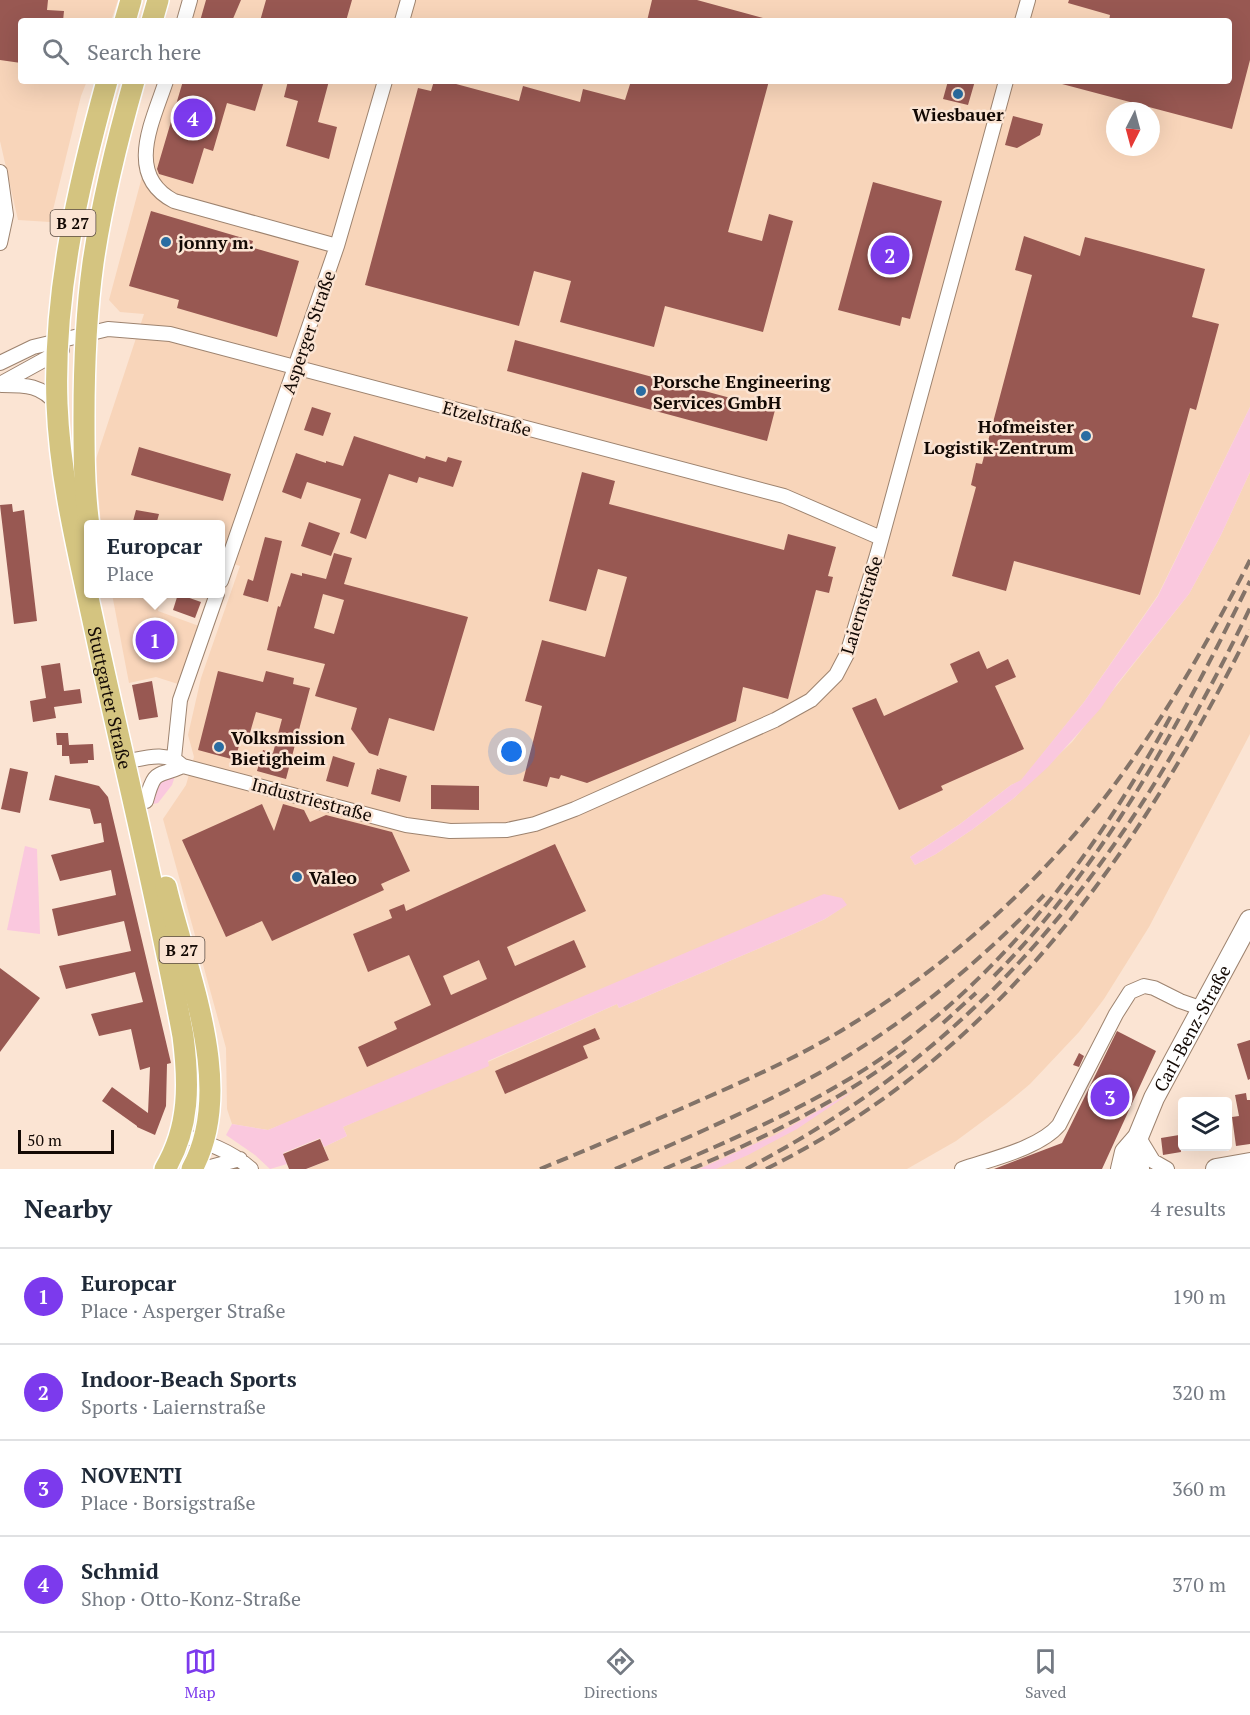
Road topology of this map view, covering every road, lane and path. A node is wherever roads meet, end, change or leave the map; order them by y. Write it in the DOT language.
graph roads {
  1 [pos="131,0"];
  2 [pos="158,0"];
  3 [pos="190,0"];
  4 [pos="408,0"];
  5 [pos="1028,0"];
  6 [pos="126,18"];
  7 [pos="153,18"];
  8 [pos="185,18"];
  9 [pos="403,18"];
  10 [pos="1023,18"];
  11 [pos="106,84"];
  12 [pos="133,84"];
  13 [pos="165,84"];
  14 [pos="384,84"];
  15 [pos="1005,84"];
  16 [pos="0,172"];
  17 [pos="0,243"];
  18 [pos="337,246"];
  19 [pos="86,334"];
  20 [pos="57,347"];
  21 [pos="0,363"];
  22 [pos="296,366"];
  23 [pos="0,385"];
  24 [pos="57,405"];
  25 [pos="89,520"];
  26 [pos="881,538"];
  27 [pos="225,570"];
  28 [pos="84,572"];
  29 [pos="90,598"];
  30 [pos="102,598"];
  31 [pos="216,598"];
  32 [pos="130,761"];
  33 [pos="179,762"];
  34 [pos="146,801"];
  35 [pos="406,825"];
  36 [pos="1250,920"];
  37 [pos="1203,1009"];
  38 [pos="181,1135"];
  39 [pos="1138,1137"];
  40 [pos="204,1142"];
  41 [pos="240,1159"];
  42 [pos="1250,1163"];
  43 [pos="165,1169"];
  44 [pos="192,1169"];
  45 [pos="203,1169"];
  46 [pos="251,1169"];
  47 [pos="962,1169"];
  48 [pos="1121,1169"];
  49 [pos="1139,1169"];
  50 [pos="1167,1169"];
  51 [pos="1216,1169"];
  1 -- 6 [label="main road"];
  2 -- 7 [label="main road"];
  3 -- 8 [label="street"];
  4 -- 9 [label="street"];
  5 -- 10 [label="street"];
  11 -- 20 [label="main road, Stuttgarter Straße / B 27"];
  12 -- 19 [label="main road, B 27"];
  13 -- 18 [label="street"];
  14 -- 18 [label="street, Asperger Straße"];
  15 -- 26 [label="street, Laiernstraße"];
  16 -- 17 [label="street"];
  18 -- 22 [label="street, Asperger Straße"];
  19 -- 20 [label="street, Etzelstraße"];
  19 -- 22 [label="street, Etzelstraße"];
  19 -- 25 [label="main road, B 27"];
  20 -- 21 [label="street"];
  20 -- 23 [label="street"];
  20 -- 24 [label="main road, Stuttgarter Straße / B 27"];
  22 -- 26 [label="street, Etzelstraße"];
  22 -- 27 [label="street, Asperger Straße"];
  23 -- 24 [label="street"];
  24 -- 28 [label="main road, Stuttgarter Straße / B 27"];
  26 -- 35 [label="street, Laiernstraße"];
  29 -- 32 [label="main road, Stuttgarter Straße / B 27"];
  30 -- 32 [label="main road, Stuttgarter Straße / B 27"];
  31 -- 33 [label="street"];
  32 -- 33 [label="street, Industriestraße"];
  32 -- 34 [label="main road, Stuttgarter Straße / B 27"];
  32 -- 38 [label="main road, Stuttgarter Straße / B 27"];
  33 -- 34 [label="street"];
  33 -- 35 [label="street, Industriestraße"];
  34 -- 40 [label="main road, Stuttgarter Straße / B 27"];
  36 -- 37 [label="street, Carl-Benz-Straße"];
  37 -- 39 [label="street, Carl-Benz-Straße"];
  37 -- 47 [label="street"];
  38 -- 40 [label="street"];
  38 -- 43 [label="main road, Stuttgarter Straße / B 27"];
  39 -- 48 [label="street, Carl-Benz-Straße"];
  39 -- 49 [label="street, Carl-Benz-Straße"];
  39 -- 50 [label="street"];
  40 -- 41 [label="street"];
  40 -- 44 [label="main road, Stuttgarter Straße / B 27"];
  41 -- 45 [label="street"];
  41 -- 46 [label="street"];
  42 -- 51 [label="street"];
}
